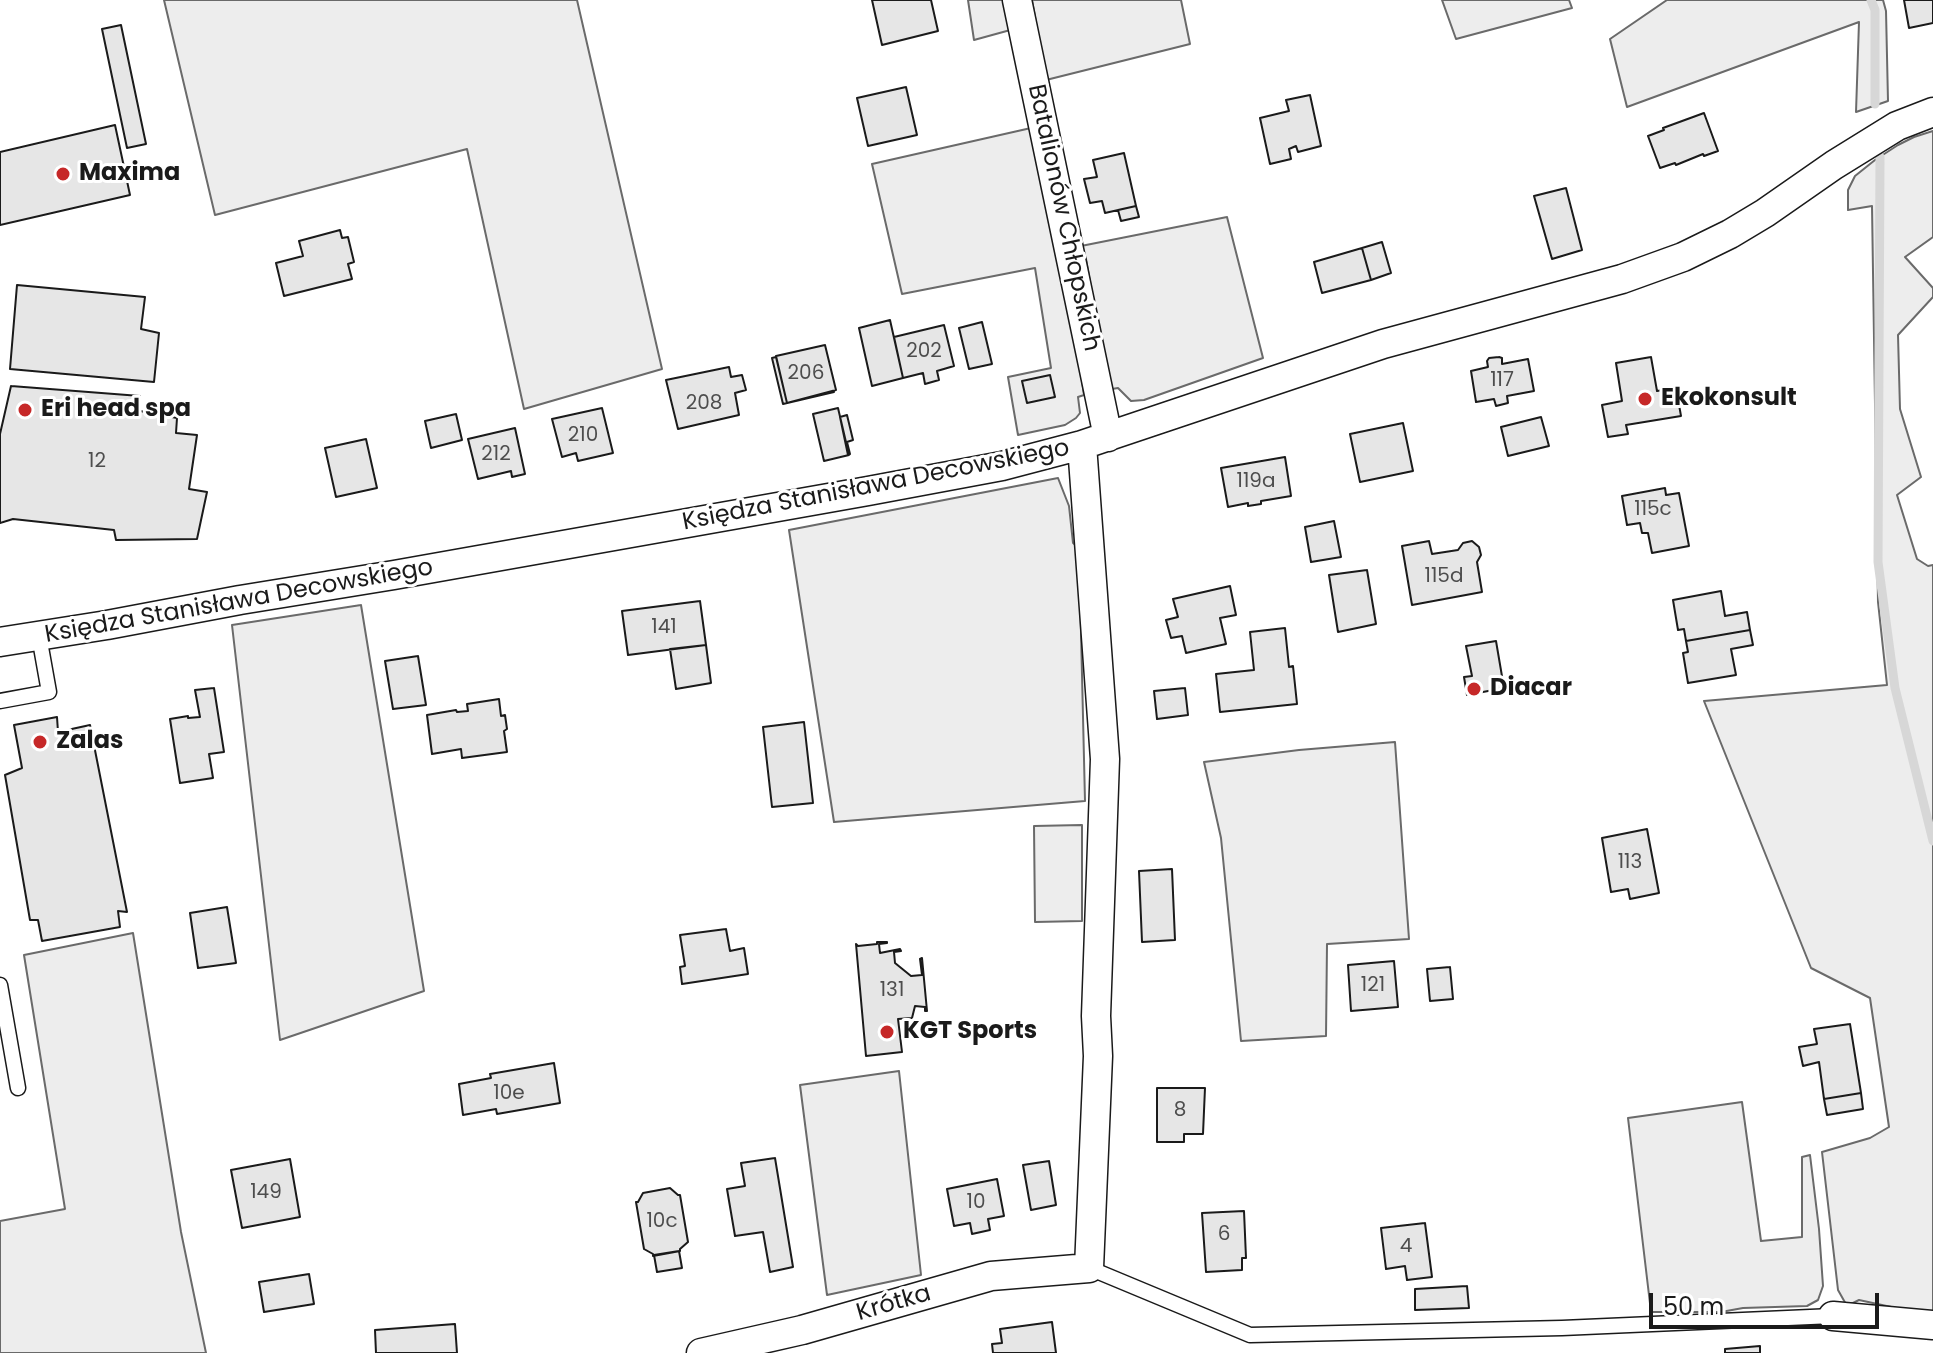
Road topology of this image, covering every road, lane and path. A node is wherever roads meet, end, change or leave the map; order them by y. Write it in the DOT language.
graph roads {
  1 [pos="1017,0"];
  2 [pos="1933,112"];
  3 [pos="1095,441"];
  4 [pos="39,636"];
  5 [pos="0,642"];
  6 [pos="0,701"];
  7 [pos="0,985"];
  8 [pos="18,1088"];
  9 [pos="1089,1268"];
  10 [pos="1833,1316"];
  11 [pos="1933,1325"];
  12 [pos="701,1353"];
  1 -- 3 [label="street, Batalionów Chłopskich"];
  2 -- 3 [label="street, Księdza Stanisława Decowskiego"];
  3 -- 4 [label="street, Księdza Stanisława Decowskiego"];
  3 -- 9 [label="street, Batalionów Chłopskich"];
  4 -- 5 [label="street, Księdza Stanisława Decowskiego"];
  4 -- 6 [label="lane"];
  7 -- 8 [label="lane"];
  9 -- 10 [label="lane"];
  9 -- 12 [label="street, Krótka"];
  10 -- 11 [label="street"];
}
